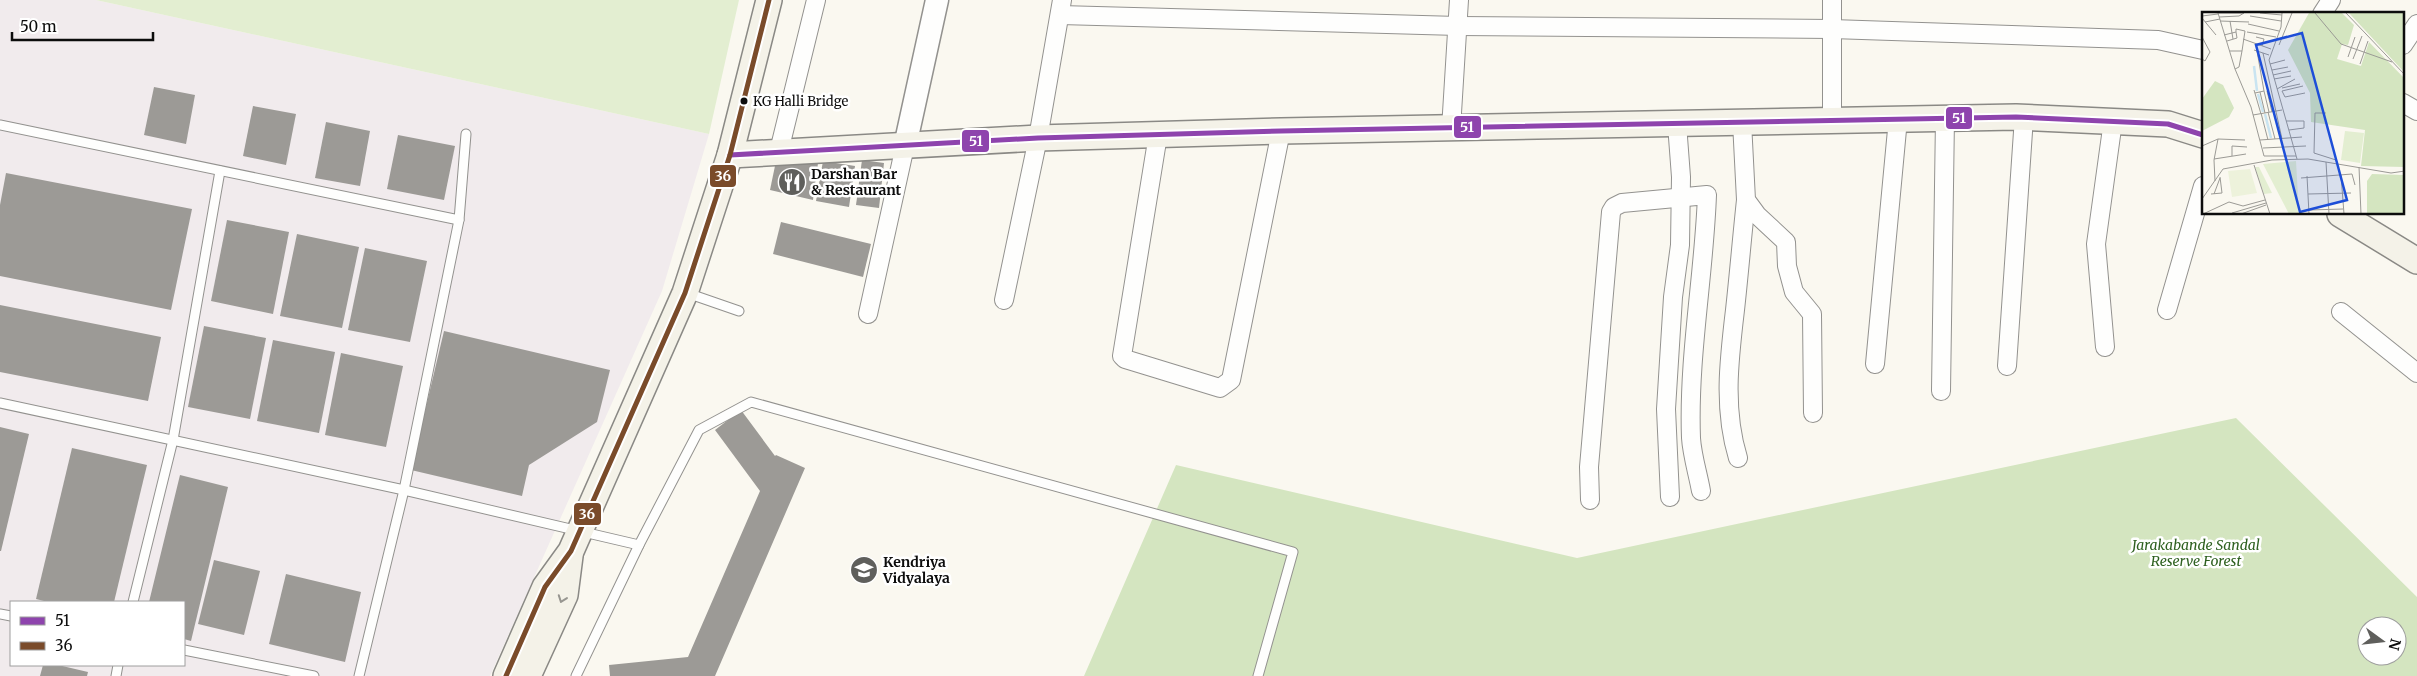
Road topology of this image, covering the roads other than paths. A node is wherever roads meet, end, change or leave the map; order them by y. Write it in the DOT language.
graph roads {
  1 [pos="768,0"];
  2 [pos="816,0"];
  3 [pos="937,0"];
  4 [pos="1459,0"];
  5 [pos="1832,0"];
  6 [pos="2331,0"];
  7 [pos="1061,8"];
  8 [pos="2323,12"];
  9 [pos="2417,24"];
  10 [pos="1458,26"];
  11 [pos="1832,29"];
  12 [pos="2404,44"];
  13 [pos="2202,50"];
  14 [pos="2404,104"];
  15 [pos="2417,111"];
  16 [pos="2024,117"];
  17 [pos="1945,118"];
  18 [pos="1898,119"];
  19 [pos="1832,120"];
  20 [pos="2113,121"];
  21 [pos="1742,122"];
  22 [pos="1676,124"];
  23 [pos="0,125"];
  24 [pos="1452,129"];
  25 [pos="1281,130"];
  26 [pos="466,134"];
  27 [pos="2202,135"];
  28 [pos="1158,136"];
  29 [pos="1038,138"];
  30 [pos="904,146"];
  31 [pos="778,151"];
  32 [pos="730,155"];
  33 [pos="220,171"];
  34 [pos="2202,189"];
  35 [pos="1680,196"];
  36 [pos="1746,200"];
  37 [pos="2342,215"];
  38 [pos="459,220"];
  39 [pos="2417,261"];
  40 [pos="684,293"];
  41 [pos="1004,300"];
  42 [pos="2167,310"];
  43 [pos="739,311"];
  44 [pos="2341,312"];
  45 [pos="868,314"];
  46 [pos="2105,347"];
  47 [pos="1875,364"];
  48 [pos="2008,366"];
  49 [pos="2417,373"];
  50 [pos="1941,390"];
  51 [pos="0,403"];
  52 [pos="1813,413"];
  53 [pos="173,440"];
  54 [pos="1738,458"];
  55 [pos="404,490"];
  56 [pos="1701,491"];
  57 [pos="1670,496"];
  58 [pos="1590,500"];
  59 [pos="576,541"];
  60 [pos="639,545"];
  61 [pos="133,601"];
  62 [pos="185,650"];
  63 [pos="314,676"];
  64 [pos="360,676"];
  65 [pos="506,676"];
  66 [pos="528,676"];
  67 [pos="576,676"];
  68 [pos="1258,676"];
  1 -- 32 [label="main road"];
  2 -- 31 [label="street"];
  3 -- 30 [label="street"];
  4 -- 10 [label="street"];
  5 -- 11 [label="street"];
  6 -- 8 [label="street"];
  7 -- 10 [label="street"];
  7 -- 29 [label="street"];
  9 -- 12 [label="street"];
  10 -- 11 [label="street"];
  10 -- 24 [label="street"];
  11 -- 13 [label="street"];
  11 -- 19 [label="street"];
  14 -- 15 [label="street"];
  16 -- 17 [label="main road"];
  16 -- 20 [label="main road"];
  16 -- 48 [label="street"];
  17 -- 18 [label="main road"];
  17 -- 50 [label="street"];
  18 -- 19 [label="main road"];
  18 -- 47 [label="street"];
  19 -- 21 [label="main road"];
  20 -- 27 [label="main road"];
  20 -- 46 [label="street"];
  21 -- 22 [label="main road"];
  21 -- 36 [label="street"];
  22 -- 24 [label="main road"];
  22 -- 35 [label="street"];
  23 -- 33 [label="lane"];
  24 -- 25 [label="main road"];
  25 -- 28 [label="main road"];
  25 -- 28 [label="street"];
  26 -- 38 [label="lane"];
  28 -- 29 [label="main road"];
  29 -- 30 [label="main road"];
  29 -- 41 [label="street"];
  30 -- 31 [label="main road"];
  30 -- 45 [label="street"];
  31 -- 32 [label="main road"];
  32 -- 40 [label="main road"];
  33 -- 38 [label="lane"];
  33 -- 53 [label="lane"];
  34 -- 42 [label="street"];
  35 -- 56 [label="street"];
  35 -- 57 [label="street"];
  35 -- 58 [label="street"];
  36 -- 52 [label="street"];
  36 -- 54 [label="street"];
  37 -- 39 [label="main road"];
  38 -- 55 [label="lane"];
  40 -- 43 [label="lane"];
  40 -- 59 [label="main road"];
  44 -- 49 [label="street"];
  51 -- 53 [label="lane"];
  53 -- 55 [label="lane"];
  53 -- 61 [label="lane"];
  55 -- 59 [label="lane"];
  55 -- 64 [label="lane"];
  59 -- 60 [label="lane"];
  59 -- 65 [label="main road"];
  59 -- 66 [label="main road, one-way"];
  60 -- 67 [label="lane"];
  60 -- 68 [label="lane"];
  62 -- 63 [label="lane"];
}
